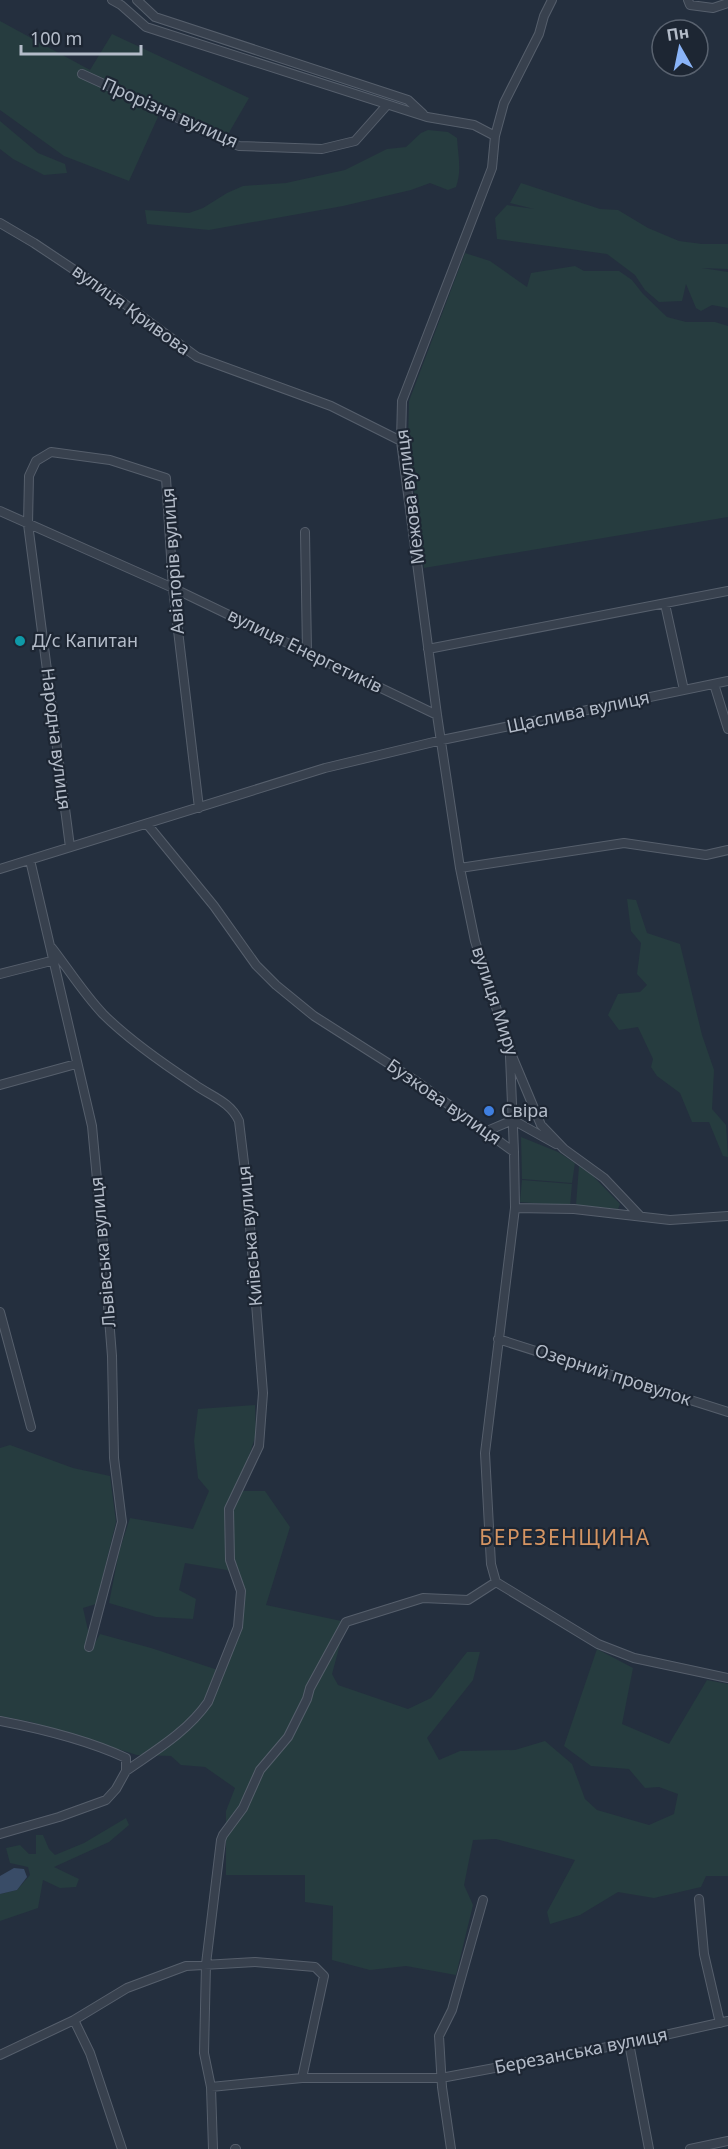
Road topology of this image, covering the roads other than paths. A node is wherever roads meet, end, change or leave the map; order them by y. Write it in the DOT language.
graph roads {
  1 [pos="112,0"];
  2 [pos="137,0"];
  3 [pos="552,0"];
  4 [pos="688,0"];
  5 [pos="728,3"];
  6 [pos="82,74"];
  7 [pos="387,105"];
  8 [pos="427,117"];
  9 [pos="495,136"];
  10 [pos="0,223"];
  11 [pos="401,441"];
  12 [pos="0,511"];
  13 [pos="28,524"];
  14 [pos="305,532"];
  15 [pos="173,588"];
  16 [pos="728,591"];
  17 [pos="665,604"];
  18 [pos="428,649"];
  19 [pos="307,652"];
  20 [pos="728,681"];
  21 [pos="714,684"];
  22 [pos="684,690"];
  23 [pos="437,715"];
  24 [pos="728,729"];
  25 [pos="442,740"];
  26 [pos="199,808"];
  27 [pos="147,824"];
  28 [pos="70,847"];
  29 [pos="728,850"];
  30 [pos="30,860"];
  31 [pos="460,868"];
  32 [pos="0,869"];
  33 [pos="52,948"];
  34 [pos="55,960"];
  35 [pos="0,974"];
  36 [pos="510,1051"];
  37 [pos="76,1064"];
  38 [pos="0,1085"];
  39 [pos="513,1120"];
  40 [pos="487,1131"];
  41 [pos="564,1149"];
  42 [pos="514,1152"];
  43 [pos="515,1208"];
  44 [pos="640,1216"];
  45 [pos="728,1216"];
  46 [pos="0,1312"];
  47 [pos="498,1339"];
  48 [pos="728,1412"];
  49 [pos="31,1427"];
  50 [pos="496,1582"];
  51 [pos="89,1647"];
  52 [pos="728,1678"];
  53 [pos="0,1721"];
  54 [pos="126,1771"];
  55 [pos="0,1834"];
  56 [pos="699,1899"];
  57 [pos="483,1900"];
  58 [pos="207,1964"];
  59 [pos="74,2020"];
  60 [pos="724,2022"];
  61 [pos="629,2043"];
  62 [pos="0,2055"];
  63 [pos="302,2078"];
  64 [pos="441,2078"];
  65 [pos="211,2087"];
  66 [pos="728,2141"];
  67 [pos="122,2149"];
  68 [pos="213,2149"];
  69 [pos="451,2149"];
  70 [pos="649,2149"];
  71 [pos="690,2149"];
  1 -- 7 [label="street"];
  2 -- 8 [label="street"];
  3 -- 9 [label="street, Межова вулиця"];
  4 -- 5 [label="street"];
  6 -- 7 [label="street, Прорізна вулиця"];
  7 -- 8 [label="street"];
  8 -- 9 [label="street"];
  9 -- 11 [label="street, Межова вулиця"];
  10 -- 11 [label="street, вулиця Кривова"];
  11 -- 18 [label="street, Межова вулиця"];
  12 -- 13 [label="street, вулиця Енергетиків"];
  13 -- 15 [label="street, вулиця Енергетиків"];
  13 -- 15 [label="street, Авіаторів вулиця"];
  13 -- 28 [label="street, Народна вулиця"];
  14 -- 19 [label="street"];
  15 -- 19 [label="street, вулиця Енергетиків"];
  15 -- 26 [label="street, Авіаторів вулиця"];
  16 -- 17 [label="street"];
  17 -- 18 [label="street"];
  17 -- 22 [label="street"];
  18 -- 23 [label="street, Межова вулиця"];
  19 -- 23 [label="street, вулиця Енергетиків"];
  20 -- 21 [label="street, Щаслива вулиця"];
  21 -- 22 [label="street, Щаслива вулиця"];
  21 -- 24 [label="street"];
  22 -- 25 [label="street, Щаслива вулиця"];
  23 -- 25 [label="street, Межова вулиця"];
  25 -- 26 [label="street, Щаслива вулиця"];
  25 -- 31 [label="street, вулиця Миру"];
  26 -- 27 [label="street, Щаслива вулиця"];
  27 -- 28 [label="street, Щаслива вулиця"];
  27 -- 40 [label="street, Бузкова вулиця"];
  28 -- 30 [label="street, Щаслива вулиця"];
  29 -- 31 [label="street"];
  30 -- 32 [label="street, Щаслива вулиця"];
  30 -- 33 [label="street, Львівська вулиця"];
  31 -- 36 [label="street, вулиця Миру"];
  33 -- 34 [label="street, Львівська вулиця"];
  33 -- 54 [label="street, Київська вулиця"];
  34 -- 35 [label="street"];
  34 -- 37 [label="street, Львівська вулиця"];
  36 -- 39 [label="street"];
  36 -- 41 [label="street, вулиця Миру"];
  37 -- 38 [label="street"];
  37 -- 51 [label="street, Львівська вулиця"];
  39 -- 40 [label="street"];
  39 -- 41 [label="street"];
  39 -- 42 [label="street"];
  40 -- 42 [label="street, Бузкова вулиця"];
  41 -- 44 [label="street, вулиця Миру"];
  42 -- 43 [label="street, Бузкова вулиця"];
  43 -- 44 [label="street"];
  43 -- 47 [label="street, Бузкова вулиця"];
  44 -- 45 [label="street"];
  46 -- 49 [label="street"];
  47 -- 48 [label="street, Озерний провулок"];
  47 -- 50 [label="street, Бузкова вулиця"];
  50 -- 52 [label="street"];
  50 -- 58 [label="street"];
  53 -- 54 [label="street"];
  54 -- 55 [label="street"];
  56 -- 60 [label="street, Березанська вулиця"];
  57 -- 64 [label="street"];
  58 -- 59 [label="street"];
  58 -- 63 [label="street"];
  58 -- 65 [label="street"];
  59 -- 62 [label="street"];
  59 -- 67 [label="street"];
  60 -- 61 [label="street, Березанська вулиця"];
  61 -- 64 [label="street, Березанська вулиця"];
  61 -- 70 [label="street"];
  63 -- 64 [label="street, Березанська вулиця"];
  63 -- 65 [label="street, Березанська вулиця"];
  64 -- 69 [label="street"];
  65 -- 68 [label="street"];
  66 -- 71 [label="street"];
}
